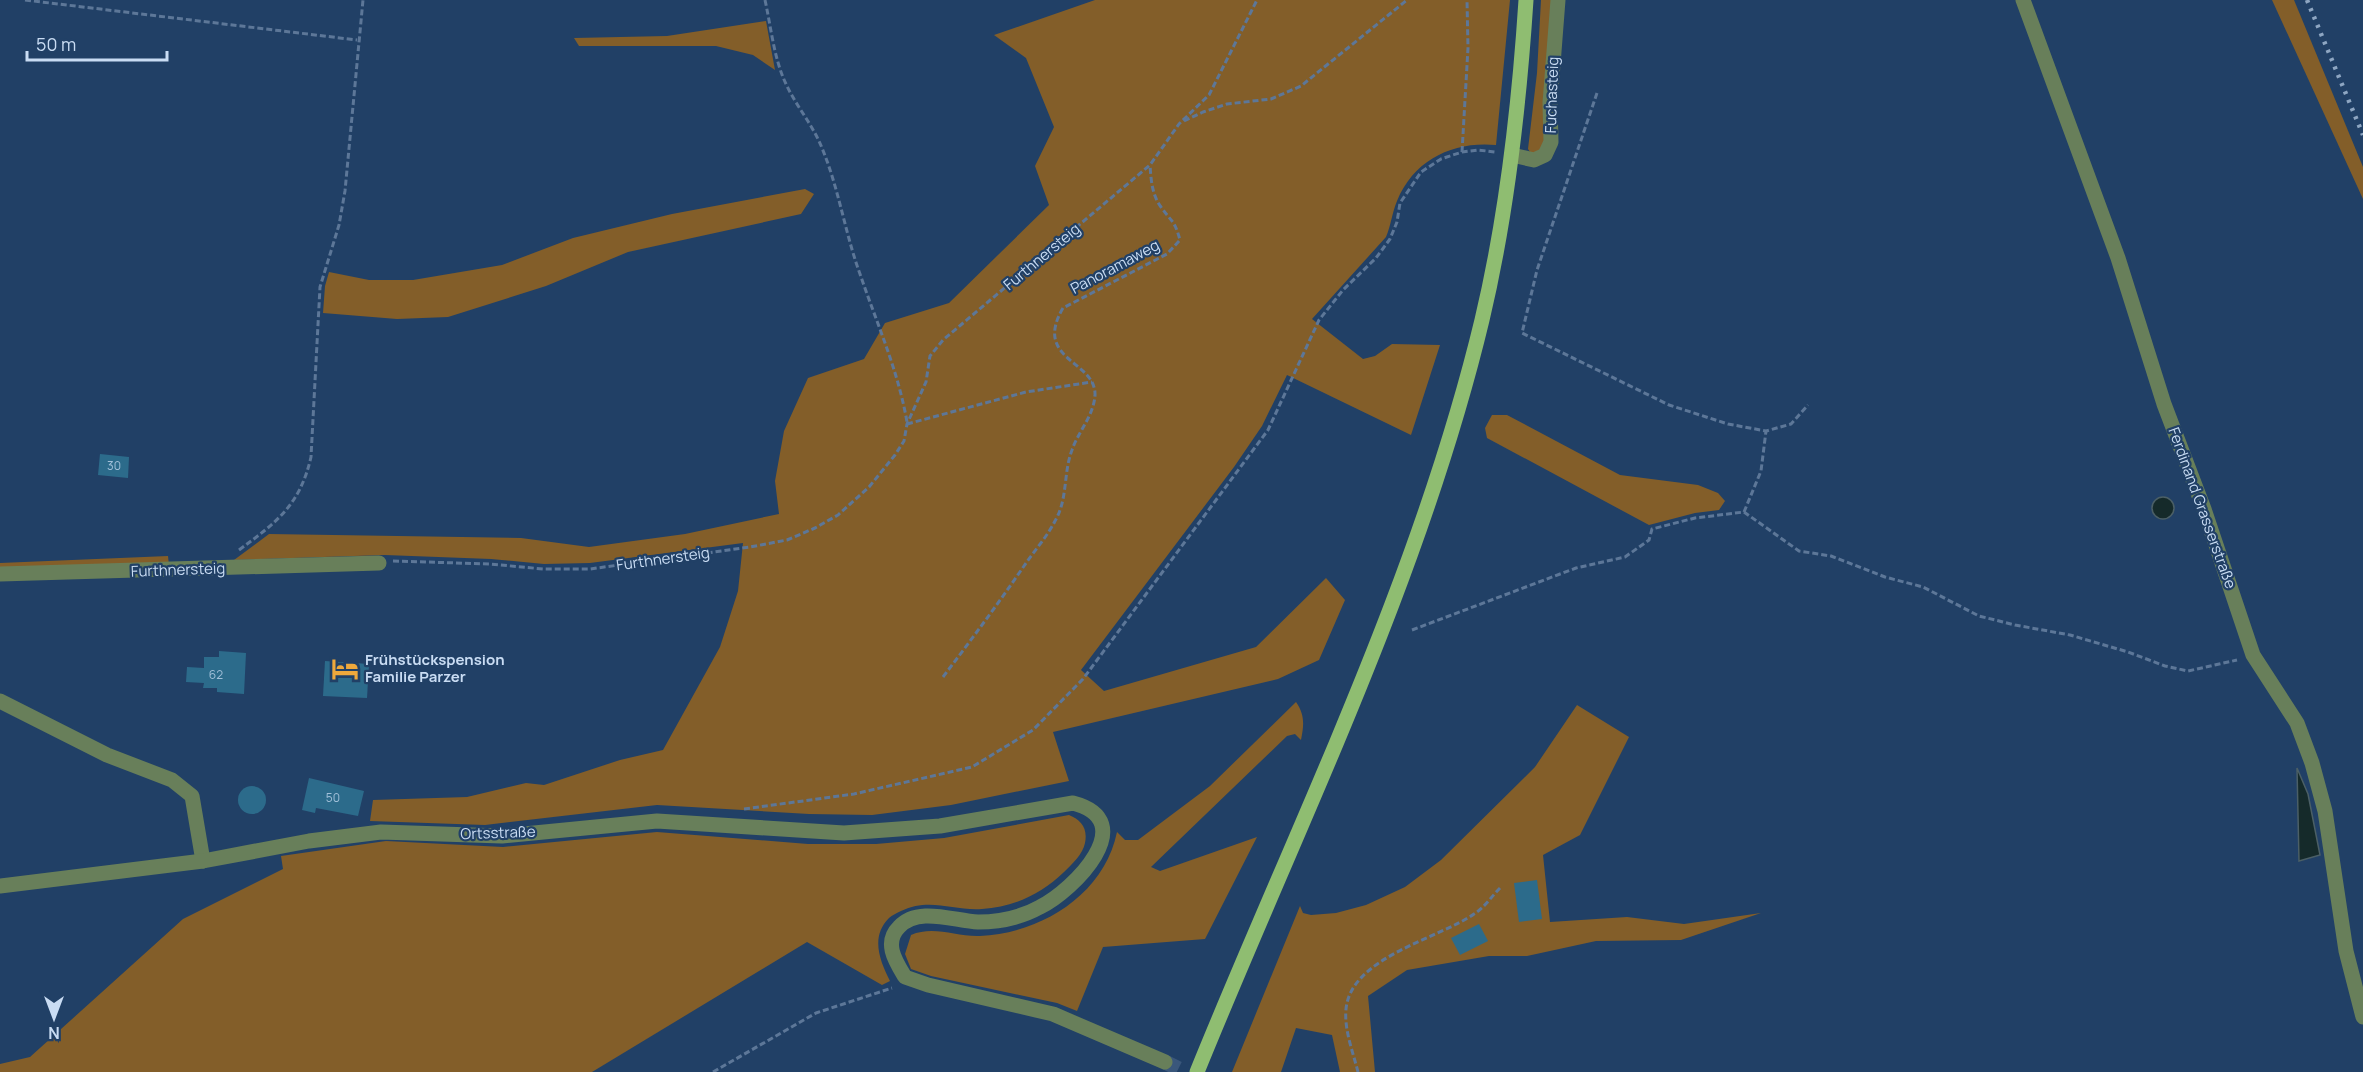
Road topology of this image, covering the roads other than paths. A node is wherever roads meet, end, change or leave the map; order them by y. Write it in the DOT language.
graph roads {
  1 [pos="1526,0"];
  2 [pos="1557,0"];
  3 [pos="2023,0"];
  4 [pos="1512,155"];
  5 [pos="379,563"];
  6 [pos="0,574"];
  7 [pos="0,701"];
  8 [pos="203,861"];
  9 [pos="0,886"];
  10 [pos="2363,1017"];
  11 [pos="1165,1062"];
  12 [pos="1197,1072"];
  1 -- 4 [label="main road"];
  2 -- 4 [label="street, Fuchasteig"];
  3 -- 10 [label="street, Ferdinand Grasserstraße"];
  4 -- 12 [label="main road"];
  5 -- 6 [label="street, Furthnersteig"];
  7 -- 8 [label="street"];
  8 -- 9 [label="street, Ortsstraße"];
  8 -- 11 [label="street, Ortsstraße"];
}
